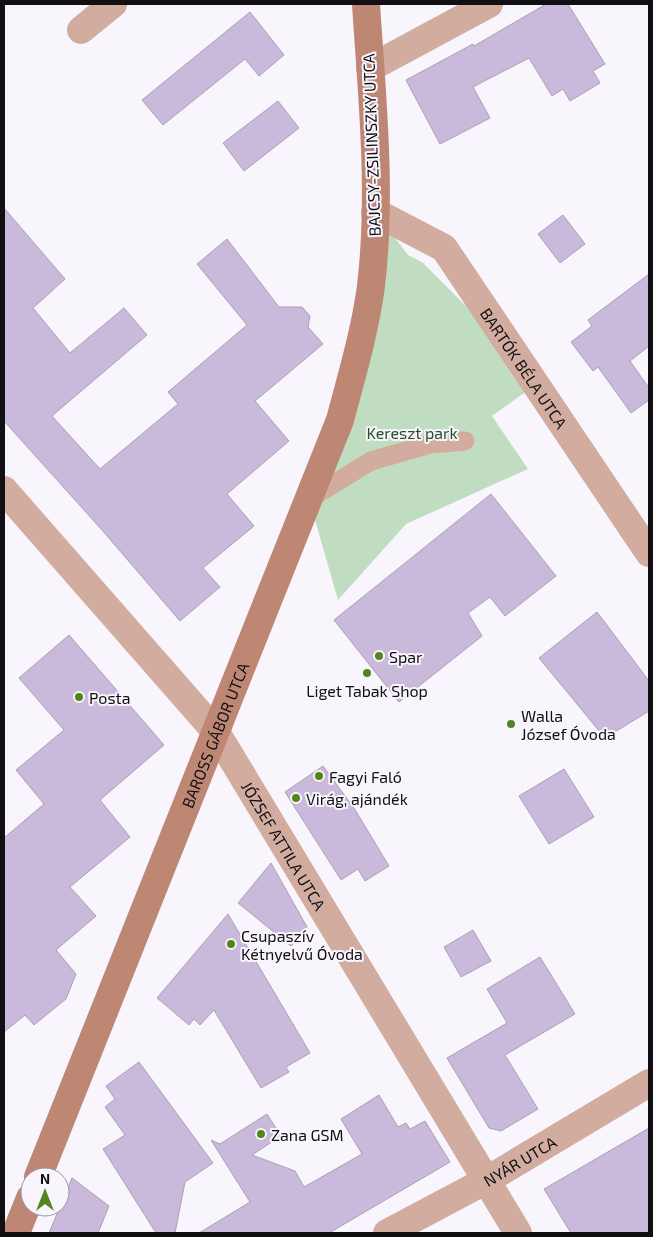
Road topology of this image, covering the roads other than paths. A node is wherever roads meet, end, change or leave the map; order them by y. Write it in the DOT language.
graph roads {
  1 [pos="113,4"];
  2 [pos="366,4"];
  3 [pos="489,4"];
  4 [pos="80,30"];
  5 [pos="370,68"];
  6 [pos="376,212"];
  7 [pos="371,286"];
  8 [pos="466,441"];
  9 [pos="4,490"];
  10 [pos="309,499"];
  11 [pos="649,553"];
  12 [pos="216,732"];
  13 [pos="649,1083"];
  14 [pos="42,1167"];
  15 [pos="487,1180"];
  16 [pos="22,1217"];
  17 [pos="16,1233"];
  18 [pos="387,1233"];
  19 [pos="518,1233"];
  1 -- 4 [label="street"];
  2 -- 5 [label="main road, BAJCSY-ZSILINSZKY UTCA"];
  3 -- 5 [label="street"];
  5 -- 6 [label="main road, BAJCSY-ZSILINSZKY UTCA"];
  6 -- 7 [label="main road, BAJCSY-ZSILINSZKY UTCA"];
  6 -- 11 [label="street, BARTÓK BÉLA UTCA"];
  7 -- 10 [label="main road, BAROSS GÁBOR UTCA"];
  8 -- 10 [label="lane"];
  9 -- 12 [label="street, JÓZSEF ATTILA UTCA"];
  10 -- 12 [label="main road, BAROSS GÁBOR UTCA"];
  12 -- 14 [label="main road, BAROSS GÁBOR UTCA"];
  12 -- 15 [label="street, JÓZSEF ATTILA UTCA"];
  13 -- 15 [label="street, NYÁR UTCA"];
  15 -- 18 [label="street, NYÁR UTCA"];
  15 -- 19 [label="street, JÓZSEF ATTILA UTCA"];
  16 -- 17 [label="main road"];
}
